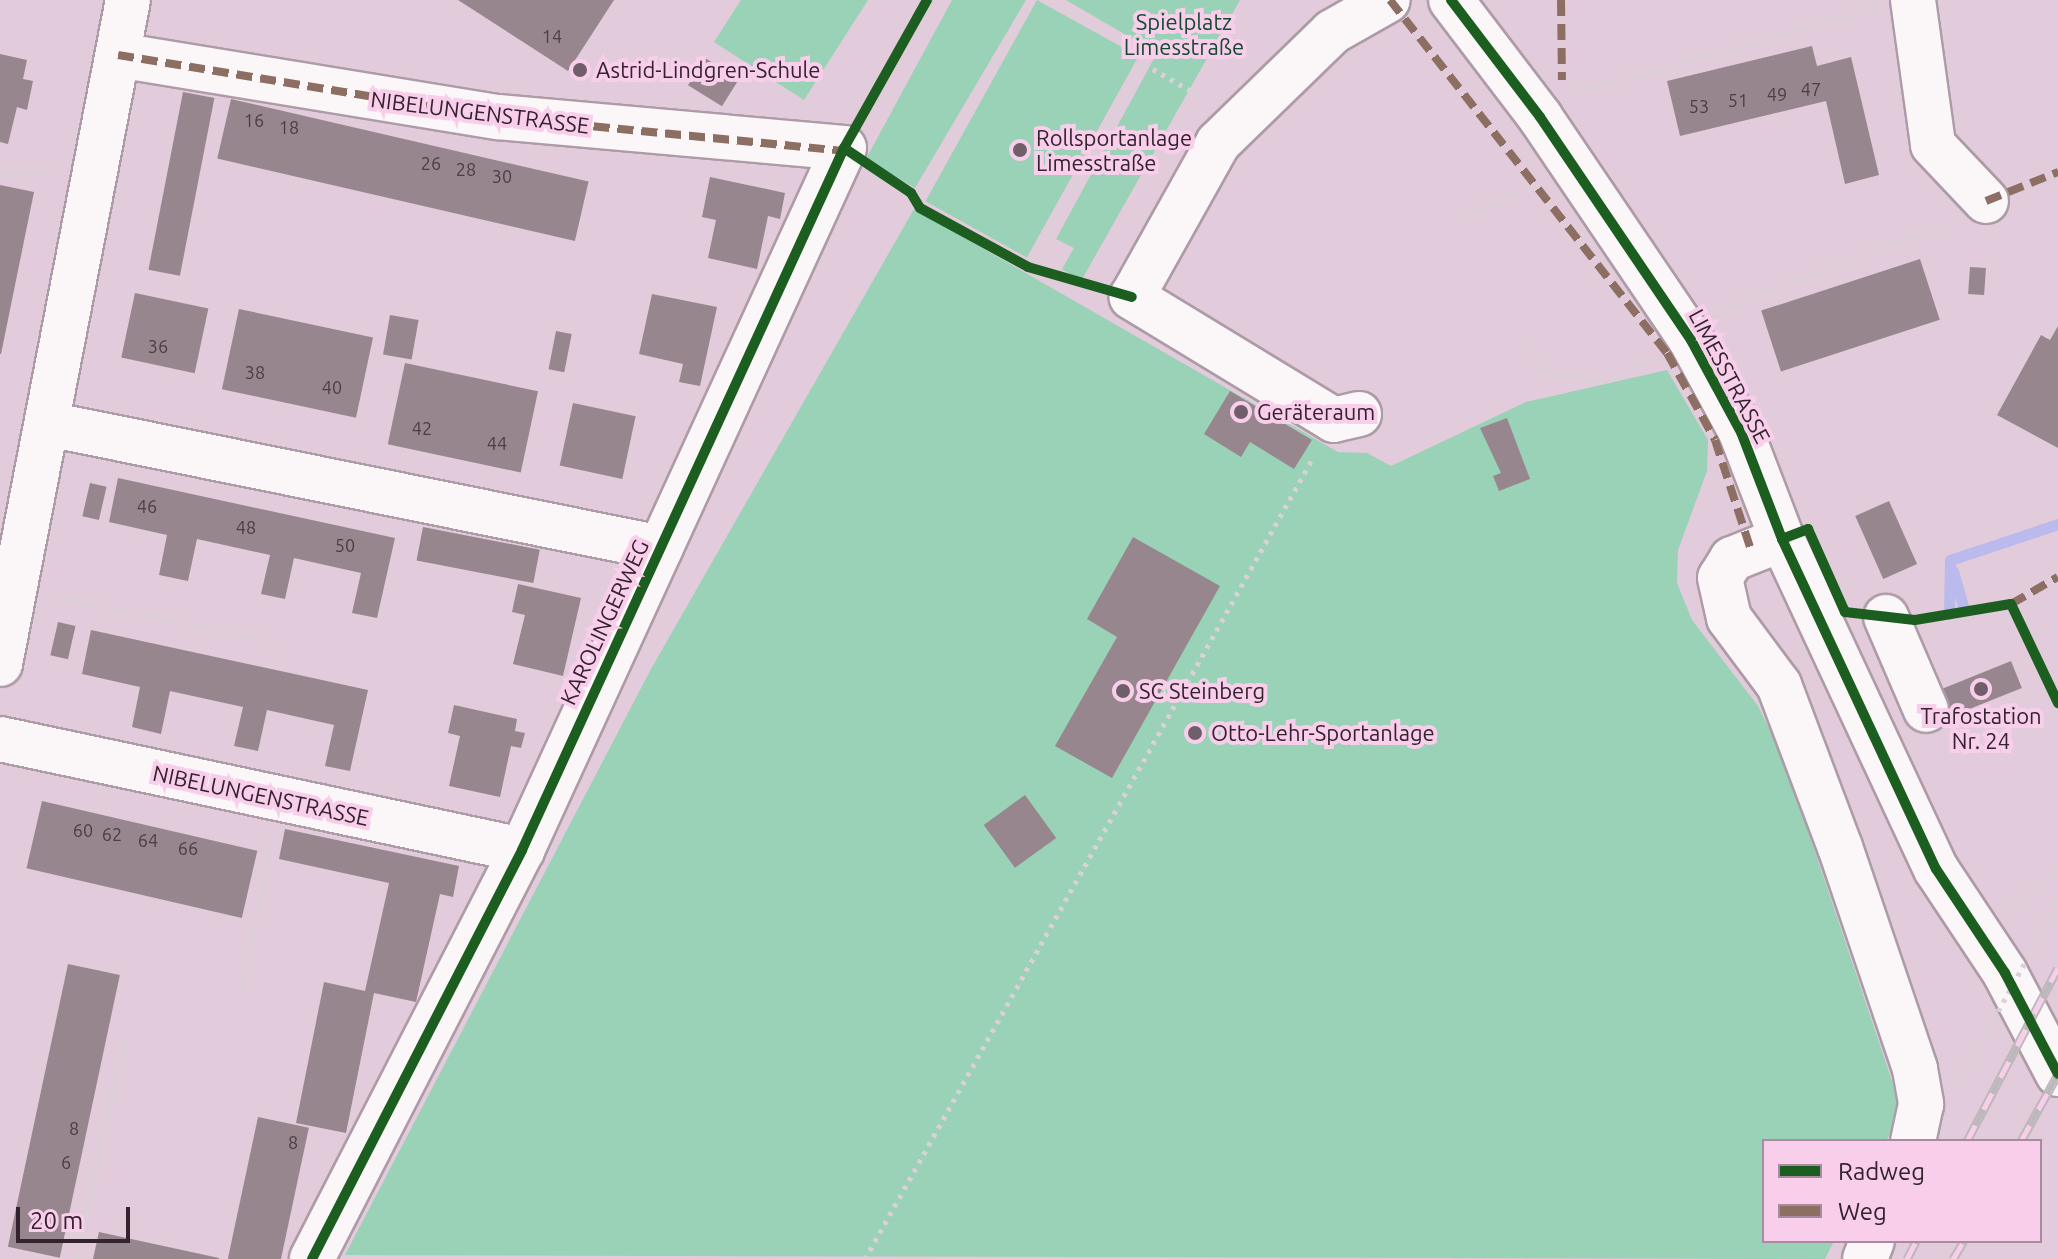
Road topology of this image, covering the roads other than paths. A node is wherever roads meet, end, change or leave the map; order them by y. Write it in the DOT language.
graph roads {
  1 [pos="1388,0"];
  2 [pos="1451,0"];
  3 [pos="1901,2"];
  4 [pos="116,3"];
  5 [pos="118,55"];
  6 [pos="844,148"];
  7 [pos="1986,201"];
  8 [pos="1346,417"];
  9 [pos="48,424"];
  10 [pos="1782,539"];
  11 [pos="661,548"];
  12 [pos="1886,617"];
  13 [pos="0,664"];
  14 [pos="1926,710"];
  15 [pos="0,739"];
  16 [pos="522,850"];
  17 [pos="2058,1074"];
  18 [pos="1913,1139"];
  19 [pos="312,1259"];
  1 -- 8 [label="street"];
  2 -- 10 [label="street, LIMESSTRASSE"];
  3 -- 7 [label="street"];
  4 -- 5 [label="street"];
  5 -- 6 [label="street, NIBELUNGENSTRASSE"];
  5 -- 9 [label="street"];
  6 -- 11 [label="street, KAROLINGERWEG"];
  9 -- 11 [label="street"];
  9 -- 13 [label="street"];
  10 -- 17 [label="street, LIMESSTRASSE"];
  10 -- 18 [label="street"];
  11 -- 16 [label="street, KAROLINGERWEG"];
  12 -- 14 [label="street"];
  15 -- 16 [label="street, NIBELUNGENSTRASSE"];
  16 -- 19 [label="street, KAROLINGERWEG"];
}
